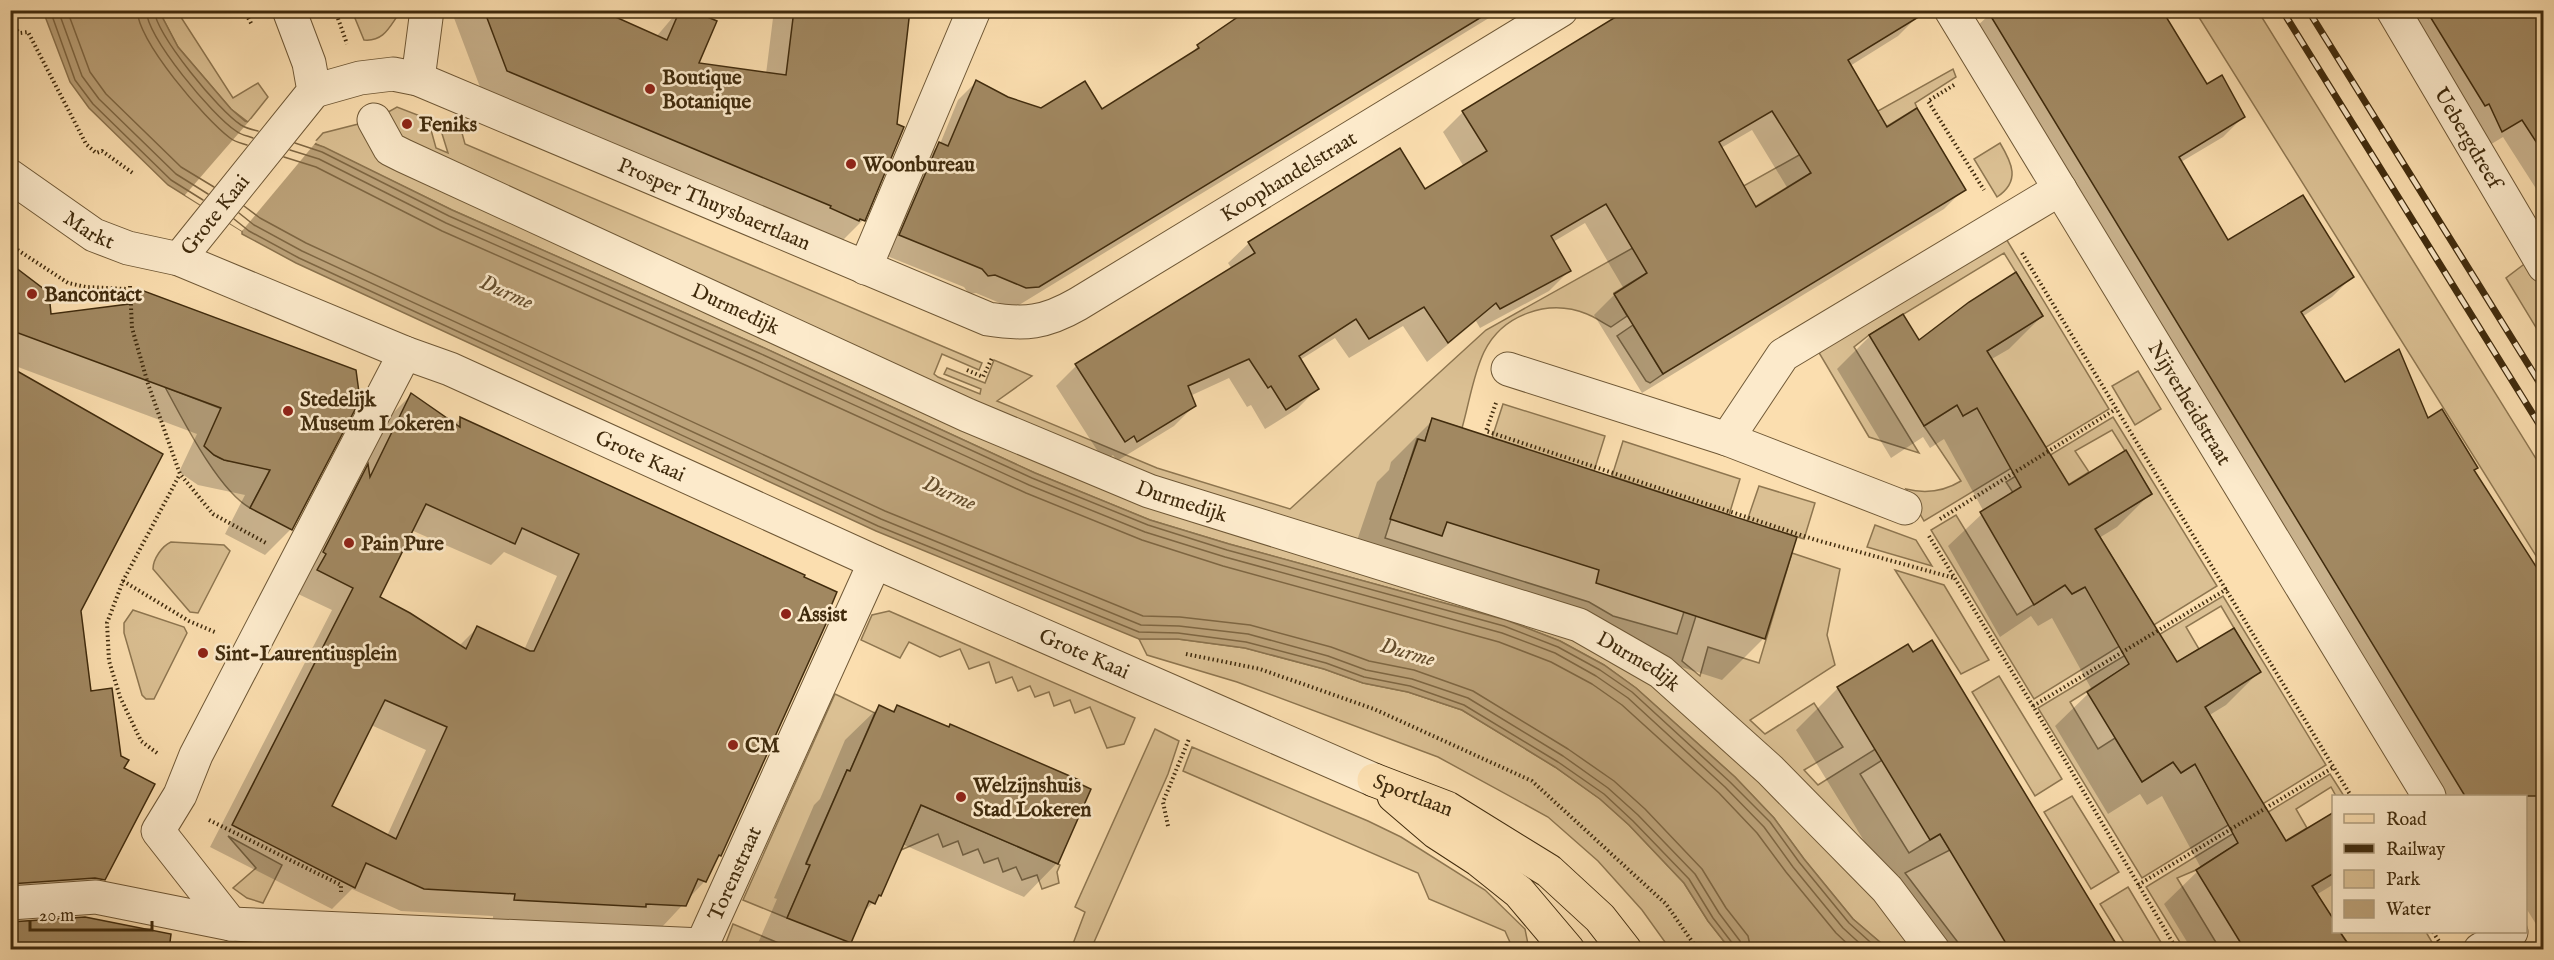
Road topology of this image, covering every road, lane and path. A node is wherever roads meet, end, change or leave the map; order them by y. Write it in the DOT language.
graph roads {
  1 [pos="289,10"];
  2 [pos="335,10"];
  3 [pos="427,10"];
  4 [pos="974,10"];
  5 [pos="1561,10"];
  6 [pos="1951,10"];
  7 [pos="2393,10"];
  8 [pos="10,25"];
  9 [pos="350,50"];
  10 [pos="418,79"];
  11 [pos="314,91"];
  12 [pos="374,120"];
  13 [pos="134,174"];
  14 [pos="10,176"];
  15 [pos="2060,189"];
  16 [pos="10,245"];
  17 [pos="128,248"];
  18 [pos="179,259"];
  19 [pos="2544,266"];
  20 [pos="865,268"];
  21 [pos="130,289"];
  22 [pos="1011,322"];
  23 [pos="405,353"];
  24 [pos="963,369"];
  25 [pos="1508,369"];
  26 [pos="1726,439"];
  27 [pos="180,474"];
  28 [pos="1915,518"];
  29 [pos="298,560"];
  30 [pos="875,562"];
  31 [pos="1954,578"];
  32 [pos="123,581"];
  33 [pos="2227,589"];
  34 [pos="250,648"];
  35 [pos="1202,705"];
  36 [pos="2033,706"];
  37 [pos="2334,767"];
  38 [pos="188,772"];
  39 [pos="1374,780"];
  40 [pos="2350,795"];
  41 [pos="2428,795"];
  42 [pos="175,803"];
  43 [pos="1168,826"];
  44 [pos="2138,885"];
  45 [pos="10,903"];
  46 [pos="231,924"];
  47 [pos="2434,933"];
  48 [pos="2509,933"];
  49 [pos="2512,933"];
  50 [pos="338,939"];
  51 [pos="1568,950"];
  52 [pos="1625,950"];
  53 [pos="1933,950"];
  54 [pos="2177,950"];
  55 [pos="2444,950"];
  56 [pos="2480,950"];
  57 [pos="2522,950"];
  1 -- 11 [label="street"];
  2 -- 9 [label="path"];
  3 -- 10 [label="street"];
  4 -- 20 [label="street"];
  5 -- 22 [label="street, Koophandelstraat"];
  6 -- 15 [label="street, Nijverheidstraat"];
  7 -- 19 [label="street, Uebergdreef"];
  8 -- 13 [label="path"];
  10 -- 11 [label="street, Prosper Thuysbaertlaan"];
  10 -- 20 [label="street, Prosper Thuysbaertlaan"];
  11 -- 18 [label="street, Grote Kaai"];
  12 -- 53 [label="street, Durmedijk"];
  14 -- 17 [label="street, Markt"];
  15 -- 26 [label="street"];
  15 -- 41 [label="street, Nijverheidstraat"];
  16 -- 21 [label="path"];
  17 -- 18 [label="street, Markt"];
  17 -- 21 [label="path"];
  18 -- 23 [label="street, Grote Kaai"];
  20 -- 22 [label="street, Prosper Thuysbaertlaan"];
  21 -- 27 [label="path"];
  22 -- 24 [label="path"];
  23 -- 29 [label="street"];
  23 -- 30 [label="street, Grote Kaai"];
  25 -- 26 [label="street"];
  25 -- 31 [label="path"];
  26 -- 28 [label="street"];
  27 -- 29 [label="path"];
  27 -- 32 [label="path"];
  28 -- 31 [label="path"];
  28 -- 33 [label="path"];
  29 -- 34 [label="street"];
  30 -- 35 [label="street, Grote Kaai"];
  30 -- 50 [label="street, Torenstraat"];
  31 -- 36 [label="path"];
  32 -- 34 [label="path"];
  32 -- 38 [label="path"];
  33 -- 36 [label="path"];
  33 -- 37 [label="path"];
  34 -- 38 [label="street"];
  35 -- 39 [label="street, Grote Kaai"];
  35 -- 43 [label="path"];
  36 -- 44 [label="path"];
  37 -- 40 [label="path"];
  37 -- 44 [label="path"];
  38 -- 42 [label="street"];
  39 -- 51 [label="main road, Sportlaan"];
  39 -- 52 [label="main road, Sportlaan"];
  42 -- 46 [label="street"];
  42 -- 50 [label="path"];
  44 -- 54 [label="path"];
  45 -- 46 [label="street, Torenstraat"];
  46 -- 50 [label="street, Torenstraat"];
  47 -- 55 [label="path"];
  48 -- 56 [label="street"];
  49 -- 57 [label="street"];
}
